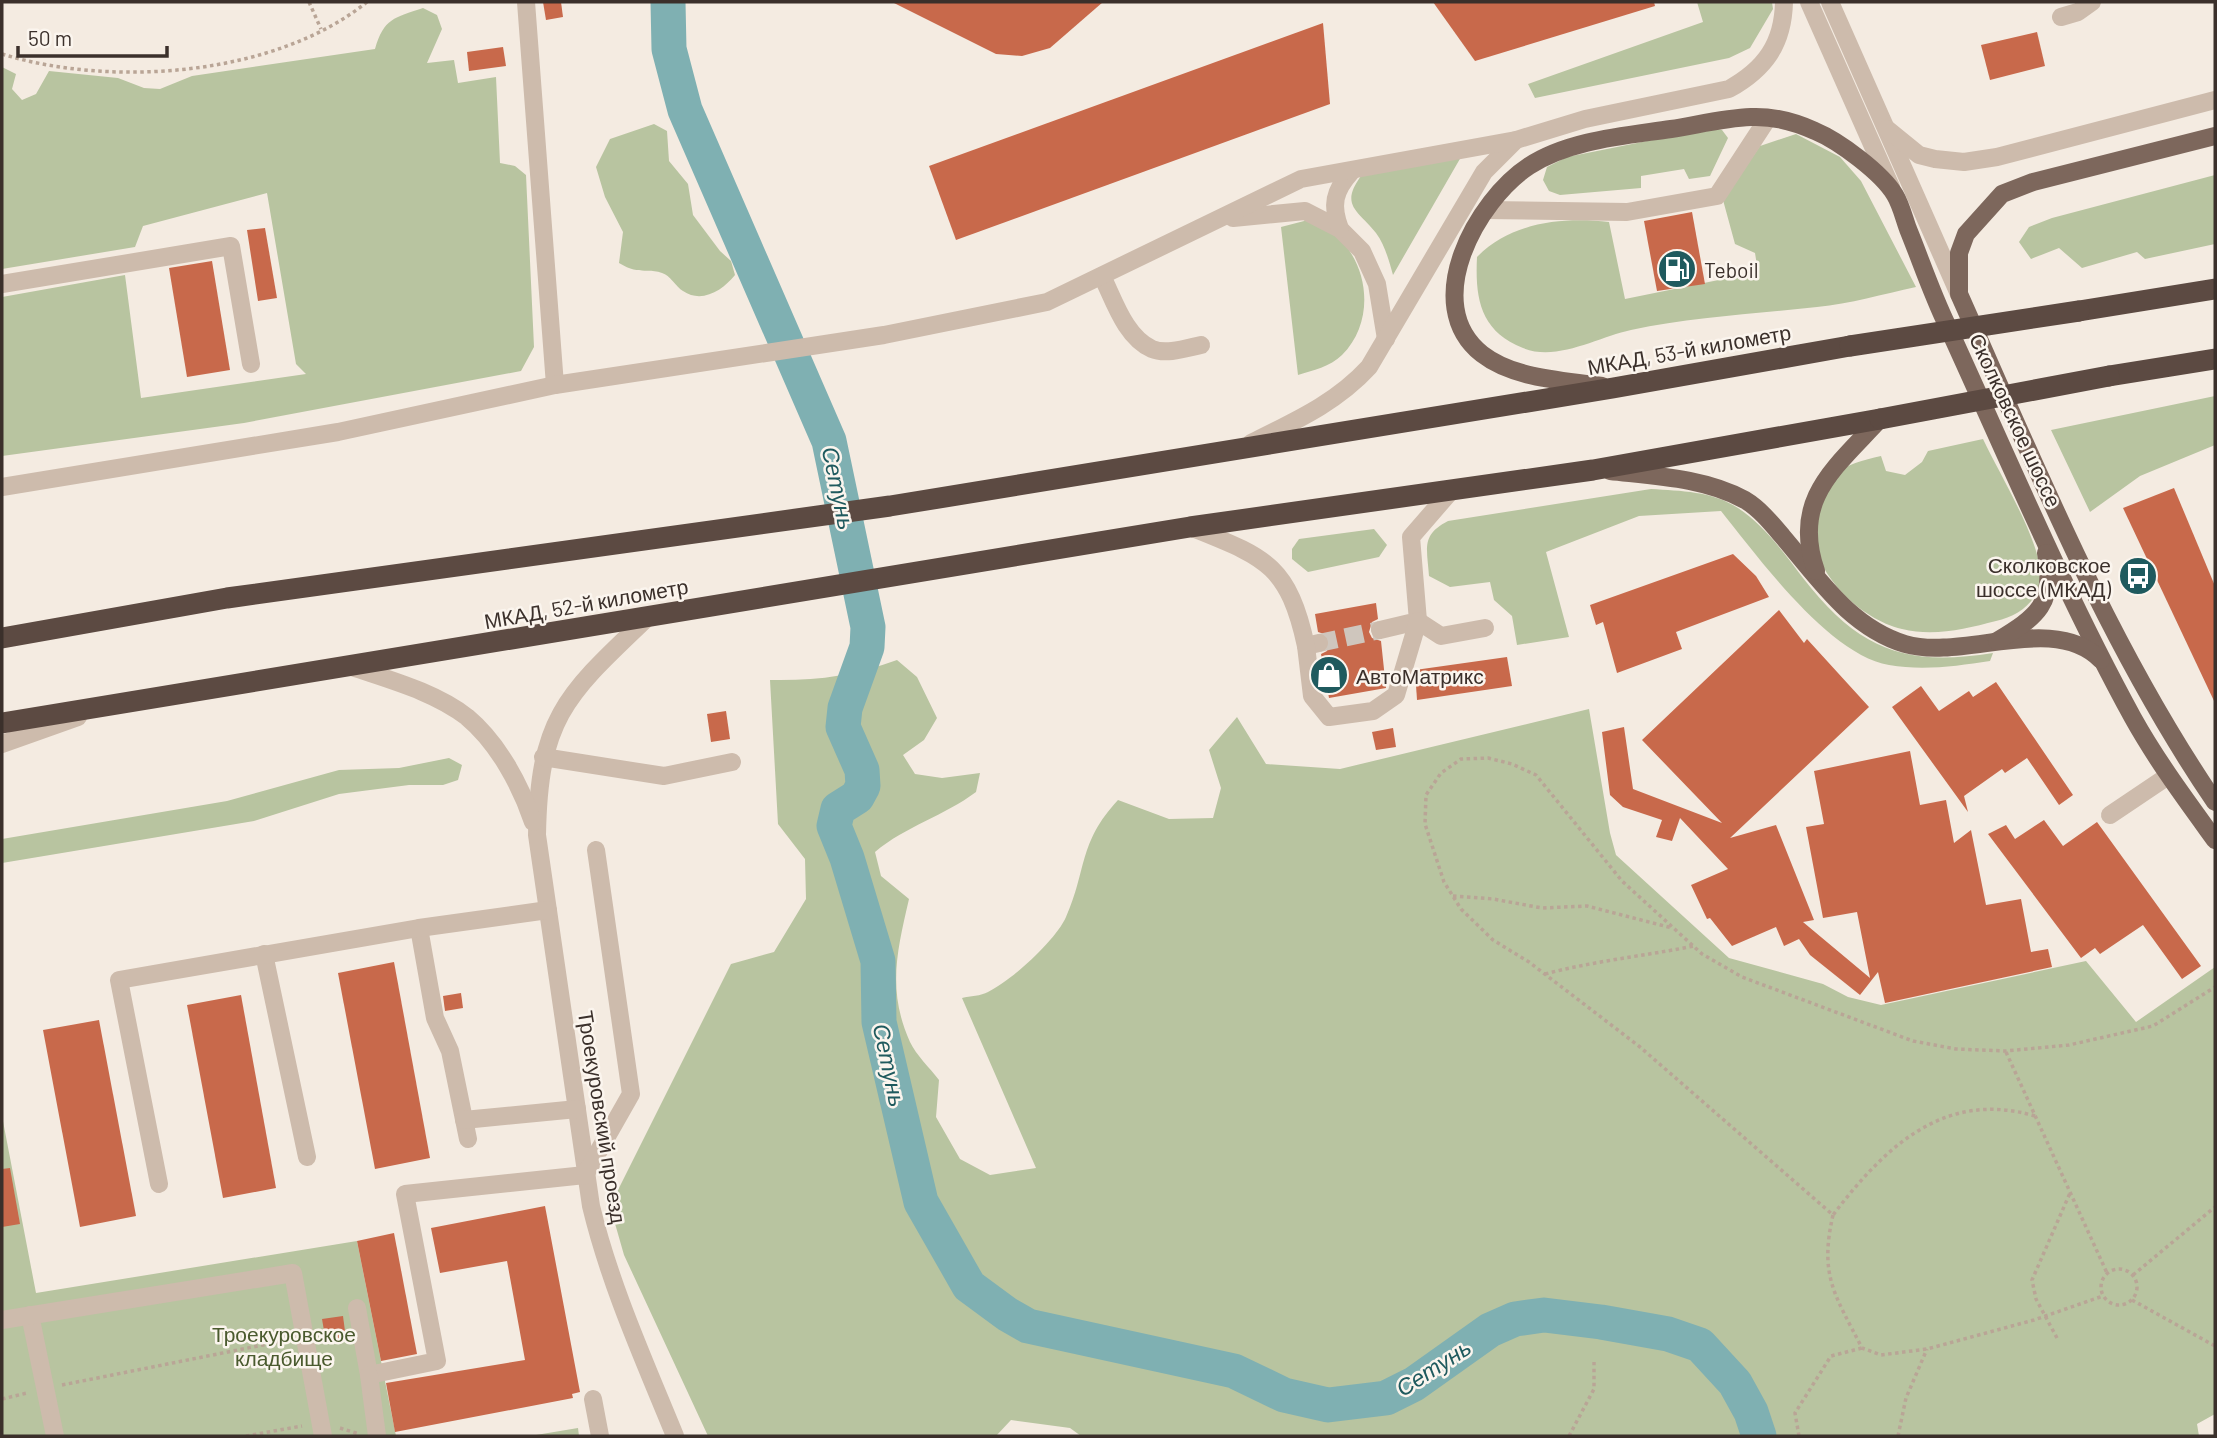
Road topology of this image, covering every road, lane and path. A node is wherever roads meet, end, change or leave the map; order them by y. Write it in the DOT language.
graph roads {
  1 [pos="309,2"];
  2 [pos="367,2"];
  3 [pos="526,2"];
  4 [pos="1784,2"];
  5 [pos="1809,2"];
  6 [pos="1830,2"];
  7 [pos="2092,2"];
  8 [pos="2061,17"];
  9 [pos="321,29"];
  10 [pos="2,54"];
  11 [pos="2215,100"];
  12 [pos="1768,118"];
  13 [pos="1887,129"];
  14 [pos="2215,136"];
  15 [pos="1516,140"];
  16 [pos="1351,172"];
  17 [pos="1894,193"];
  18 [pos="1486,210"];
  19 [pos="1223,219"];
  20 [pos="1340,229"];
  21 [pos="1102,276"];
  22 [pos="2,284"];
  23 [pos="2215,289"];
  24 [pos="1959,294"];
  25 [pos="1386,339"];
  26 [pos="1201,345"];
  27 [pos="2215,359"];
  28 [pos="251,364"];
  29 [pos="555,385"];
  30 [pos="1613,388"];
  31 [pos="1880,419"];
  32 [pos="1238,450"];
  33 [pos="1593,470"];
  34 [pos="2,487"];
  35 [pos="1450,492"];
  36 [pos="1184,528"];
  37 [pos="2041,529"];
  38 [pos="1818,578"];
  39 [pos="648,617"];
  40 [pos="1418,621"];
  41 [pos="1485,628"];
  42 [pos="1380,630"];
  43 [pos="2,638"];
  44 [pos="1997,641"];
  45 [pos="2107,666"];
  46 [pos="352,667"];
  47 [pos="111,706"];
  48 [pos="2,723"];
  49 [pos="2,744"];
  50 [pos="543,757"];
  51 [pos="732,762"];
  52 [pos="2168,776"];
  53 [pos="2215,802"];
  54 [pos="2110,815"];
  55 [pos="537,835"];
  56 [pos="2215,840"];
  57 [pos="596,850"];
  58 [pos="1453,897"];
  59 [pos="548,910"];
  60 [pos="419,928"];
  61 [pos="1674,929"];
  62 [pos="1694,946"];
  63 [pos="264,954"];
  64 [pos="1545,974"];
  65 [pos="2215,987"];
  66 [pos="2006,1051"];
  67 [pos="577,1109"];
  68 [pos="2035,1116"];
  69 [pos="464,1120"];
  70 [pos="468,1139"];
  71 [pos="307,1157"];
  72 [pos="586,1175"];
  73 [pos="159,1184"];
  74 [pos="2070,1193"];
  75 [pos="2215,1207"];
  76 [pos="1833,1215"];
  77 [pos="2107,1273"];
  78 [pos="2133,1275"];
  79 [pos="2103,1296"];
  80 [pos="2132,1300"];
  81 [pos="357,1308"];
  82 [pos="30,1315"];
  83 [pos="2046,1316"];
  84 [pos="2,1320"];
  85 [pos="305,1337"];
  86 [pos="2057,1338"];
  87 [pos="2215,1346"];
  88 [pos="1862,1348"];
  89 [pos="1927,1349"];
  90 [pos="1594,1362"];
  91 [pos="369,1375"];
  92 [pos="45,1389"];
  93 [pos="2,1399"];
  94 [pos="593,1399"];
  95 [pos="55,1436"];
  96 [pos="323,1436"];
  97 [pos="377,1436"];
  98 [pos="600,1436"];
  99 [pos="675,1436"];
  100 [pos="1569,1436"];
  101 [pos="1799,1436"];
  102 [pos="1898,1436"];
  1 -- 9 [label="path"];
  2 -- 9 [label="path"];
  3 -- 29 [label="street"];
  4 -- 15 [label="street"];
  5 -- 17 [label="street, Сколковское шоссе"];
  6 -- 13 [label="street, Сколковское шоссе"];
  7 -- 8 [label="street"];
  9 -- 10 [label="path"];
  11 -- 13 [label="street"];
  12 -- 17 [label="main road"];
  12 -- 18 [label="main road"];
  12 -- 18 [label="street"];
  13 -- 24 [label="street, Сколковское шоссе"];
  14 -- 24 [label="main road"];
  15 -- 16 [label="street"];
  15 -- 25 [label="street"];
  16 -- 19 [label="street"];
  16 -- 20 [label="street"];
  17 -- 37 [label="main road, Сколковское шоссе"];
  18 -- 30 [label="main road"];
  19 -- 20 [label="street"];
  19 -- 21 [label="street"];
  20 -- 25 [label="street"];
  21 -- 26 [label="street"];
  21 -- 29 [label="street"];
  22 -- 28 [label="street"];
  23 -- 30 [label="highway, МКАД, 53-й километр, bridge"];
  24 -- 53 [label="main road, Сколковское шоссе"];
  25 -- 32 [label="street"];
  27 -- 31 [label="highway, bridge"];
  29 -- 34 [label="street"];
  30 -- 32 [label="highway, МКАД, 53-й километр"];
  31 -- 33 [label="highway"];
  31 -- 38 [label="main road"];
  32 -- 43 [label="highway, МКАД, 53-й километр"];
  33 -- 35 [label="highway"];
  33 -- 38 [label="main road"];
  35 -- 36 [label="highway"];
  35 -- 40 [label="street"];
  36 -- 39 [label="highway, МКАД, 52-й километр"];
  36 -- 40 [label="street"];
  37 -- 44 [label="main road"];
  37 -- 45 [label="main road, Сколковское шоссе"];
  38 -- 44 [label="main road"];
  39 -- 46 [label="highway, МКАД, 52-й километр"];
  39 -- 50 [label="street, Троекуровский проезд"];
  40 -- 41 [label="street"];
  40 -- 42 [label="street"];
  44 -- 45 [label="main road"];
  45 -- 52 [label="main road, Сколковское шоссе"];
  46 -- 47 [label="highway, МКАД, 52-й километр"];
  46 -- 55 [label="street, Троекуровский проезд"];
  47 -- 48 [label="highway, МКАД, 52-й километр"];
  47 -- 49 [label="street"];
  50 -- 51 [label="street"];
  50 -- 55 [label="street, Троекуровский проезд"];
  52 -- 54 [label="street"];
  52 -- 56 [label="main road, Сколковское шоссе"];
  55 -- 59 [label="street, Троекуровский проезд"];
  57 -- 72 [label="street"];
  58 -- 61 [label="path"];
  58 -- 61 [label="path"];
  58 -- 64 [label="path"];
  59 -- 60 [label="street"];
  59 -- 67 [label="street, Троекуровский проезд"];
  60 -- 63 [label="street"];
  60 -- 69 [label="street"];
  61 -- 62 [label="path"];
  62 -- 64 [label="path"];
  62 -- 66 [label="path"];
  63 -- 71 [label="street"];
  63 -- 73 [label="street"];
  64 -- 76 [label="path"];
  65 -- 66 [label="path"];
  66 -- 68 [label="path"];
  67 -- 69 [label="street"];
  67 -- 72 [label="street, Троекуровский проезд"];
  68 -- 74 [label="path"];
  68 -- 76 [label="path"];
  69 -- 70 [label="street"];
  72 -- 91 [label="street"];
  72 -- 99 [label="street, Троекуровский проезд"];
  74 -- 77 [label="path"];
  74 -- 83 [label="path"];
  75 -- 78 [label="path"];
  76 -- 88 [label="path"];
  77 -- 78 [label="path"];
  77 -- 79 [label="path"];
  78 -- 80 [label="path"];
  79 -- 80 [label="path"];
  79 -- 83 [label="path"];
  80 -- 87 [label="path"];
  81 -- 91 [label="street"];
  82 -- 84 [label="street"];
  82 -- 85 [label="street"];
  82 -- 92 [label="street"];
  83 -- 86 [label="path"];
  83 -- 89 [label="path"];
  85 -- 92 [label="path"];
  85 -- 96 [label="street"];
  88 -- 89 [label="path"];
  88 -- 101 [label="path"];
  89 -- 102 [label="path"];
  90 -- 100 [label="path"];
  91 -- 97 [label="street"];
  92 -- 93 [label="path"];
  92 -- 95 [label="street"];
  94 -- 98 [label="street"];
}
